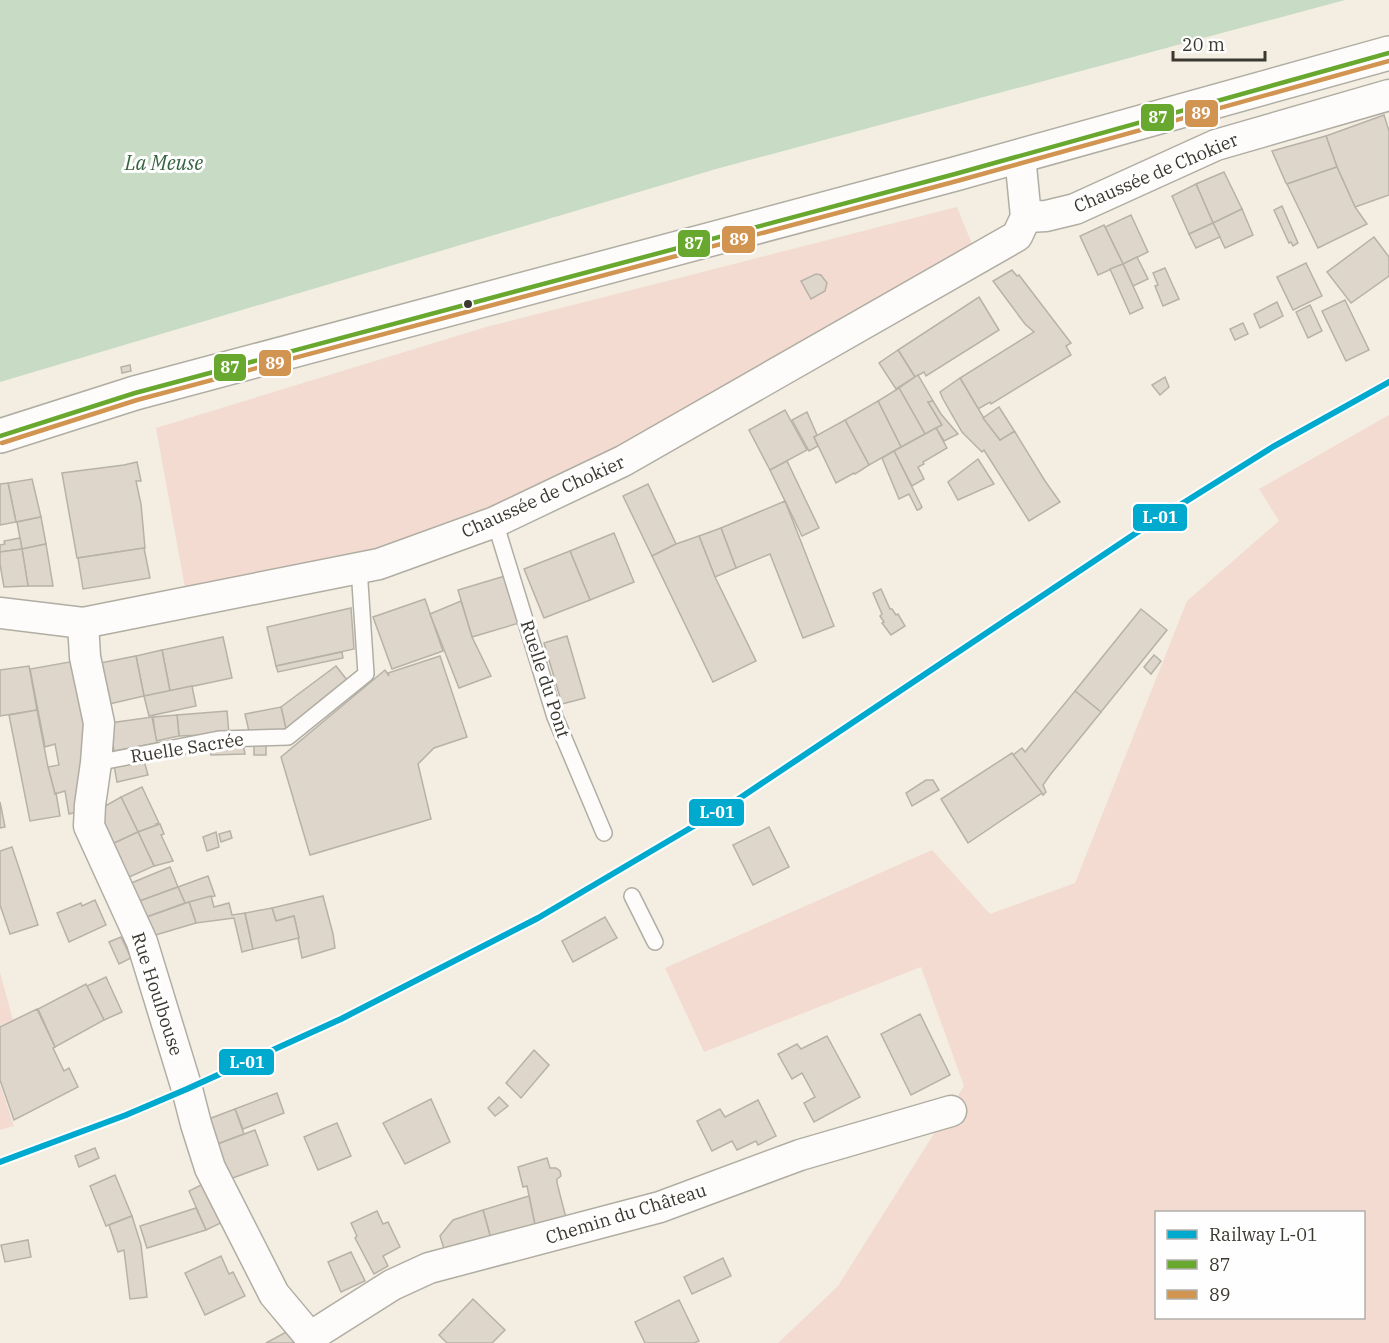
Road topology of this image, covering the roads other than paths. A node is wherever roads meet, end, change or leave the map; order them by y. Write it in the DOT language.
graph roads {
  1 [pos="1389,53"];
  2 [pos="1389,95"];
  3 [pos="1020,156"];
  4 [pos="1026,217"];
  5 [pos="0,436"];
  6 [pos="495,522"];
  7 [pos="358,568"];
  8 [pos="0,613"];
  9 [pos="83,623"];
  10 [pos="96,763"];
  11 [pos="604,833"];
  12 [pos="632,896"];
  13 [pos="655,942"];
  14 [pos="951,1111"];
  15 [pos="312,1340"];
  1 -- 3 [label="main road"];
  2 -- 4 [label="street, Chaussée de Chokier"];
  3 -- 4 [label="street"];
  3 -- 5 [label="main road"];
  4 -- 6 [label="street, Chaussée de Chokier"];
  6 -- 7 [label="street, Chaussée de Chokier"];
  6 -- 11 [label="lane, Ruelle du Pont"];
  7 -- 9 [label="street, Chaussée de Chokier"];
  7 -- 10 [label="lane, Ruelle Sacrée"];
  8 -- 9 [label="street, Chaussée de Chokier"];
  9 -- 10 [label="street, Rue Houlbouse"];
  10 -- 15 [label="street, Rue Houlbouse"];
  12 -- 13 [label="lane"];
  14 -- 15 [label="street, Chemin du Château"];
}
